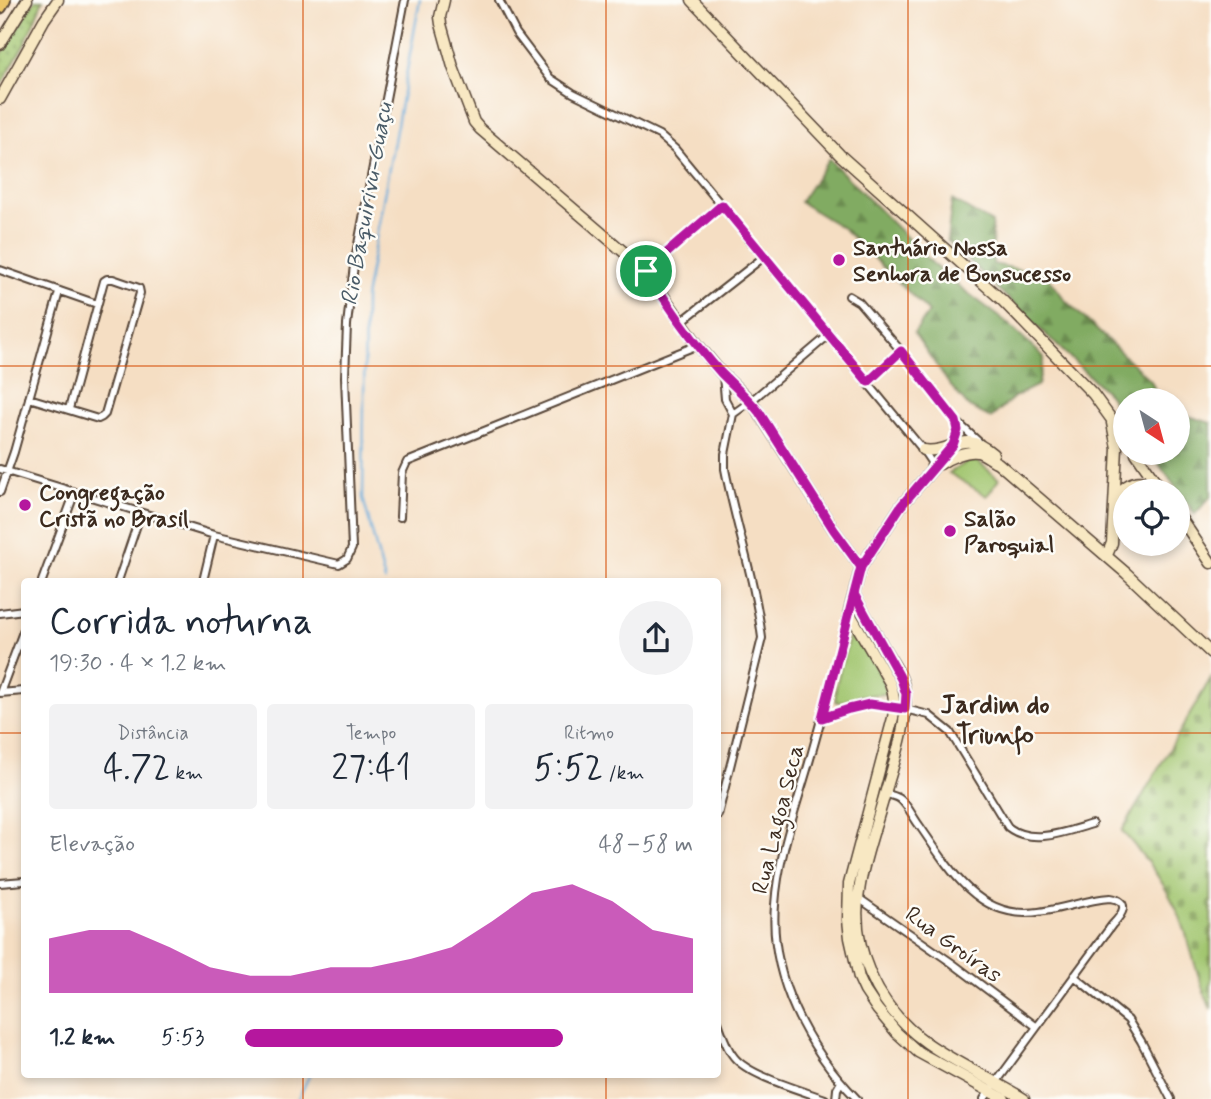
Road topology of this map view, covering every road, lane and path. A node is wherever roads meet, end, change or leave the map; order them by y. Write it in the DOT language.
graph roads {
  1 [pos="4,0"];
  2 [pos="27,0"];
  3 [pos="50,0"];
  4 [pos="58,0"];
  5 [pos="405,0"];
  6 [pos="444,0"];
  7 [pos="499,0"];
  8 [pos="692,0"];
  9 [pos="0,7"];
  10 [pos="44,20"];
  11 [pos="0,44"];
  12 [pos="0,99"];
  13 [pos="722,205"];
  14 [pos="765,256"];
  15 [pos="0,271"];
  16 [pos="646,271"];
  17 [pos="59,292"];
  18 [pos="849,296"];
  19 [pos="97,304"];
  20 [pos="681,322"];
  21 [pos="830,334"];
  22 [pos="698,345"];
  23 [pos="901,351"];
  24 [pos="723,375"];
  25 [pos="868,382"];
  26 [pos="29,398"];
  27 [pos="751,401"];
  28 [pos="69,409"];
  29 [pos="733,414"];
  30 [pos="1111,419"];
  31 [pos="956,421"];
  32 [pos="1113,422"];
  33 [pos="982,444"];
  34 [pos="953,445"];
  35 [pos="923,450"];
  36 [pos="998,463"];
  37 [pos="0,469"];
  38 [pos="930,470"];
  39 [pos="8,472"];
  40 [pos="1116,479"];
  41 [pos="0,492"];
  42 [pos="75,492"];
  43 [pos="141,513"];
  44 [pos="400,517"];
  45 [pos="1113,527"];
  46 [pos="1190,532"];
  47 [pos="214,535"];
  48 [pos="1107,555"];
  49 [pos="1211,563"];
  50 [pos="861,567"];
  51 [pos="43,578"];
  52 [pos="119,578"];
  53 [pos="204,578"];
  54 [pos="854,594"];
  55 [pos="21,610"];
  56 [pos="849,612"];
  57 [pos="0,613"];
  58 [pos="21,637"];
  59 [pos="1210,650"];
  60 [pos="21,691"];
  61 [pos="0,693"];
  62 [pos="900,708"];
  63 [pos="822,718"];
  64 [pos="885,793"];
  65 [pos="721,803"];
  66 [pos="1092,824"];
  67 [pos="21,881"];
  68 [pos="0,883"];
  69 [pos="854,896"];
  70 [pos="1074,976"];
  71 [pos="1037,1027"];
  72 [pos="721,1030"];
  73 [pos="841,1082"];
  74 [pos="996,1082"];
  75 [pos="987,1095"];
  76 [pos="825,1099"];
  77 [pos="836,1099"];
  78 [pos="857,1099"];
  79 [pos="1004,1099"];
  80 [pos="1024,1099"];
  81 [pos="1171,1099"];
  1 -- 9 [label="highway"];
  2 -- 11 [label="main road"];
  3 -- 10 [label="main road"];
  4 -- 10 [label="main road"];
  5 -- 47 [label="street"];
  6 -- 16 [label="main road"];
  7 -- 13 [label="street"];
  8 -- 30 [label="main road"];
  10 -- 12 [label="main road"];
  13 -- 14 [label="street"];
  13 -- 16 [label="street"];
  14 -- 20 [label="street"];
  14 -- 21 [label="street"];
  15 -- 17 [label="street"];
  16 -- 20 [label="main road"];
  17 -- 19 [label="street"];
  17 -- 26 [label="street"];
  18 -- 23 [label="street"];
  19 -- 28 [label="street"];
  19 -- 28 [label="street"];
  20 -- 22 [label="main road"];
  21 -- 25 [label="street"];
  21 -- 27 [label="street"];
  22 -- 24 [label="main road"];
  22 -- 44 [label="street"];
  23 -- 25 [label="street"];
  23 -- 31 [label="street"];
  24 -- 27 [label="main road"];
  24 -- 29 [label="street"];
  25 -- 35 [label="street"];
  26 -- 28 [label="street"];
  26 -- 39 [label="street"];
  27 -- 29 [label="street"];
  27 -- 50 [label="main road"];
  29 -- 65 [label="street"];
  30 -- 32 [label="main road"];
  30 -- 40 [label="main road"];
  31 -- 33 [label="street"];
  31 -- 34 [label="street"];
  33 -- 34 [label="main road"];
  33 -- 36 [label="main road"];
  34 -- 35 [label="main road"];
  34 -- 38 [label="main road, Rua Lagoa Seca"];
  35 -- 38 [label="street"];
  36 -- 38 [label="main road"];
  36 -- 48 [label="main road"];
  37 -- 39 [label="street"];
  38 -- 50 [label="main road, Rua Lagoa Seca"];
  39 -- 41 [label="street"];
  39 -- 42 [label="street"];
  42 -- 43 [label="street"];
  42 -- 51 [label="street"];
  43 -- 47 [label="street"];
  43 -- 52 [label="street"];
  45 -- 48 [label="main road"];
  46 -- 49 [label="main road"];
  47 -- 53 [label="street"];
  48 -- 59 [label="main road"];
  50 -- 54 [label="main road, Rua Lagoa Seca"];
  54 -- 56 [label="main road, Rua Lagoa Seca"];
  54 -- 62 [label="main road"];
  55 -- 57 [label="street"];
  56 -- 62 [label="main road"];
  56 -- 63 [label="street, Rua Lagoa Seca"];
  58 -- 61 [label="street"];
  60 -- 61 [label="street"];
  62 -- 63 [label="street"];
  62 -- 64 [label="main road"];
  62 -- 66 [label="street"];
  62 -- 69 [label="main road"];
  63 -- 73 [label="street, Rua Lagoa Seca"];
  64 -- 69 [label="main road"];
  64 -- 70 [label="street"];
  67 -- 68 [label="street"];
  69 -- 71 [label="street, Rua Groíras"];
  69 -- 74 [label="main road"];
  69 -- 75 [label="main road"];
  70 -- 71 [label="street"];
  70 -- 81 [label="street"];
  71 -- 74 [label="street"];
  72 -- 76 [label="street"];
  73 -- 77 [label="street"];
  73 -- 78 [label="street, Rua Lagoa Seca"];
  74 -- 75 [label="street"];
  74 -- 80 [label="main road"];
  75 -- 79 [label="main road"];
}
